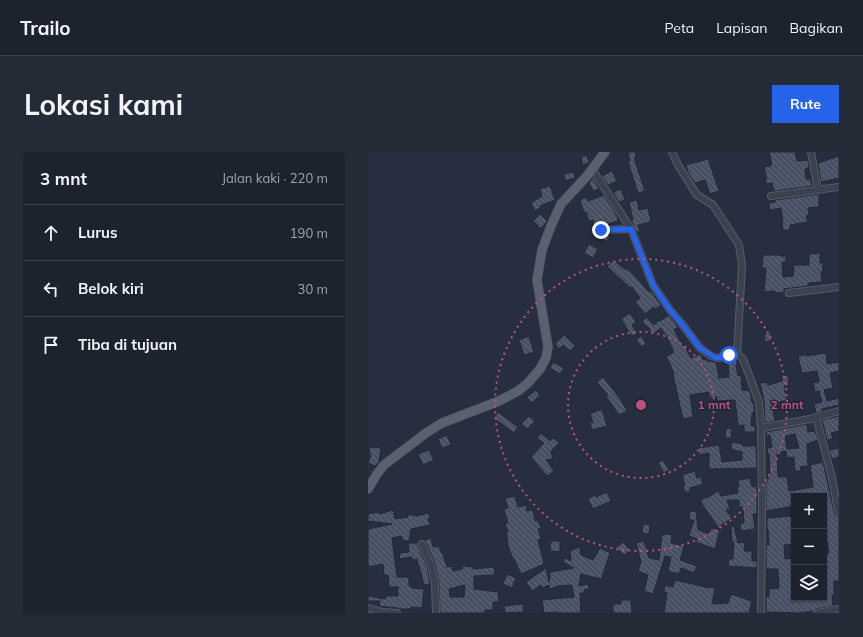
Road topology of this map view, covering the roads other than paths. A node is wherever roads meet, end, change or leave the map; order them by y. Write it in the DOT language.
graph roads {
  1 [pos="605,152"];
  2 [pos="672,152"];
  3 [pos="811,152"];
  4 [pos="592,169"];
  5 [pos="839,187"];
  6 [pos="818,190"];
  7 [pos="771,196"];
  8 [pos="631,229"];
  9 [pos="601,230"];
  10 [pos="839,287"];
  11 [pos="789,293"];
  12 [pos="737,354"];
  13 [pos="839,411"];
  14 [pos="816,417"];
  15 [pos="761,428"];
  16 [pos="368,489"];
  17 [pos="839,515"];
  18 [pos="422,544"];
  19 [pos="368,608"];
  20 [pos="839,609"];
  21 [pos="392,613"];
  22 [pos="398,613"];
  23 [pos="436,613"];
  24 [pos="761,613"];
  25 [pos="817,613"];
  1 -- 4 [label="main road"];
  2 -- 12 [label="street"];
  3 -- 6 [label="street"];
  4 -- 8 [label="street"];
  4 -- 16 [label="main road"];
  5 -- 6 [label="street"];
  6 -- 7 [label="street"];
  8 -- 9 [label="street"];
  8 -- 12 [label="street"];
  10 -- 11 [label="street"];
  12 -- 15 [label="street"];
  13 -- 14 [label="street"];
  14 -- 15 [label="street"];
  14 -- 17 [label="street"];
  15 -- 24 [label="street"];
  18 -- 23 [label="street"];
  19 -- 21 [label="street"];
  20 -- 25 [label="street"];
  21 -- 22 [label="street"];
}
